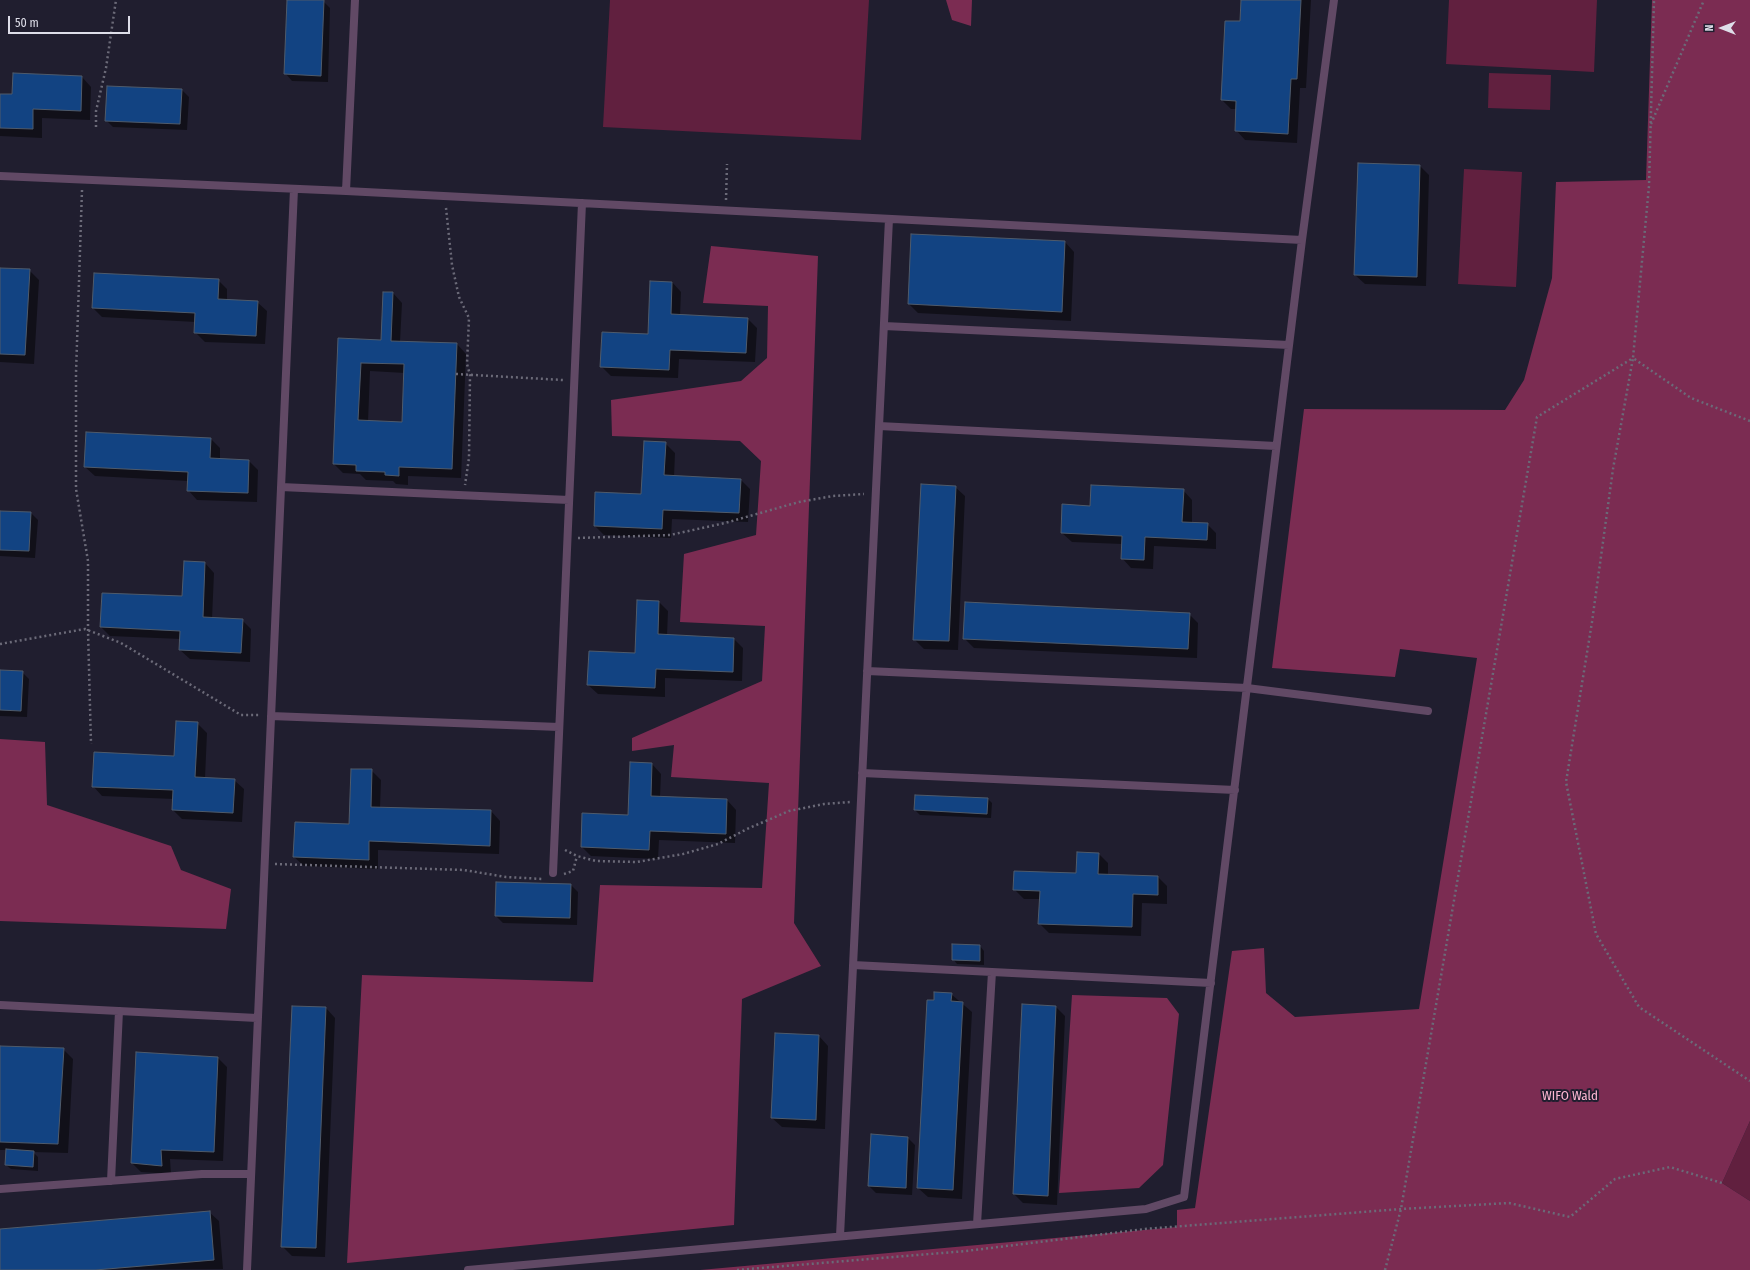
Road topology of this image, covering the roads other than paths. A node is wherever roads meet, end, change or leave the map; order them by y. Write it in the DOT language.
graph roads {
  1 [pos="355,0"];
  2 [pos="1334,0"];
  3 [pos="0,176"];
  4 [pos="294,189"];
  5 [pos="346,191"];
  6 [pos="582,203"];
  7 [pos="889,219"];
  8 [pos="1302,240"];
  9 [pos="884,326"];
  10 [pos="1289,345"];
  11 [pos="879,426"];
  12 [pos="1276,446"];
  13 [pos="281,487"];
  14 [pos="569,500"];
  15 [pos="867,671"];
  16 [pos="1247,688"];
  17 [pos="1428,711"];
  18 [pos="271,716"];
  19 [pos="559,727"];
  20 [pos="862,773"];
  21 [pos="1235,790"];
  22 [pos="554,875"];
  23 [pos="853,965"];
  24 [pos="992,972"];
  25 [pos="1211,983"];
  26 [pos="0,1005"];
  27 [pos="119,1011"];
  28 [pos="258,1018"];
  29 [pos="251,1174"];
  30 [pos="111,1181"];
  31 [pos="0,1189"];
  32 [pos="977,1224"];
  33 [pos="840,1236"];
  34 [pos="247,1270"];
  35 [pos="468,1270"];
  1 -- 5 [label="lane"];
  2 -- 8 [label="lane"];
  3 -- 4 [label="lane"];
  4 -- 5 [label="lane"];
  4 -- 13 [label="lane"];
  5 -- 6 [label="lane"];
  6 -- 7 [label="lane"];
  6 -- 14 [label="lane"];
  7 -- 8 [label="lane"];
  7 -- 9 [label="lane"];
  8 -- 10 [label="lane"];
  9 -- 10 [label="lane"];
  9 -- 11 [label="lane"];
  10 -- 12 [label="lane"];
  11 -- 12 [label="lane"];
  11 -- 15 [label="lane"];
  12 -- 16 [label="lane"];
  13 -- 14 [label="lane"];
  13 -- 18 [label="lane"];
  14 -- 19 [label="lane"];
  15 -- 16 [label="lane"];
  15 -- 20 [label="lane"];
  16 -- 17 [label="lane"];
  16 -- 21 [label="lane"];
  18 -- 19 [label="lane"];
  18 -- 28 [label="lane"];
  19 -- 22 [label="lane"];
  20 -- 21 [label="lane"];
  20 -- 23 [label="lane"];
  21 -- 25 [label="lane"];
  23 -- 24 [label="lane"];
  23 -- 33 [label="lane"];
  24 -- 25 [label="lane"];
  24 -- 32 [label="lane"];
  25 -- 32 [label="lane"];
  26 -- 27 [label="lane"];
  27 -- 28 [label="lane"];
  27 -- 30 [label="lane"];
  28 -- 29 [label="lane"];
  29 -- 30 [label="lane"];
  29 -- 34 [label="lane"];
  30 -- 31 [label="lane"];
  32 -- 33 [label="lane"];
  33 -- 35 [label="lane"];
}
